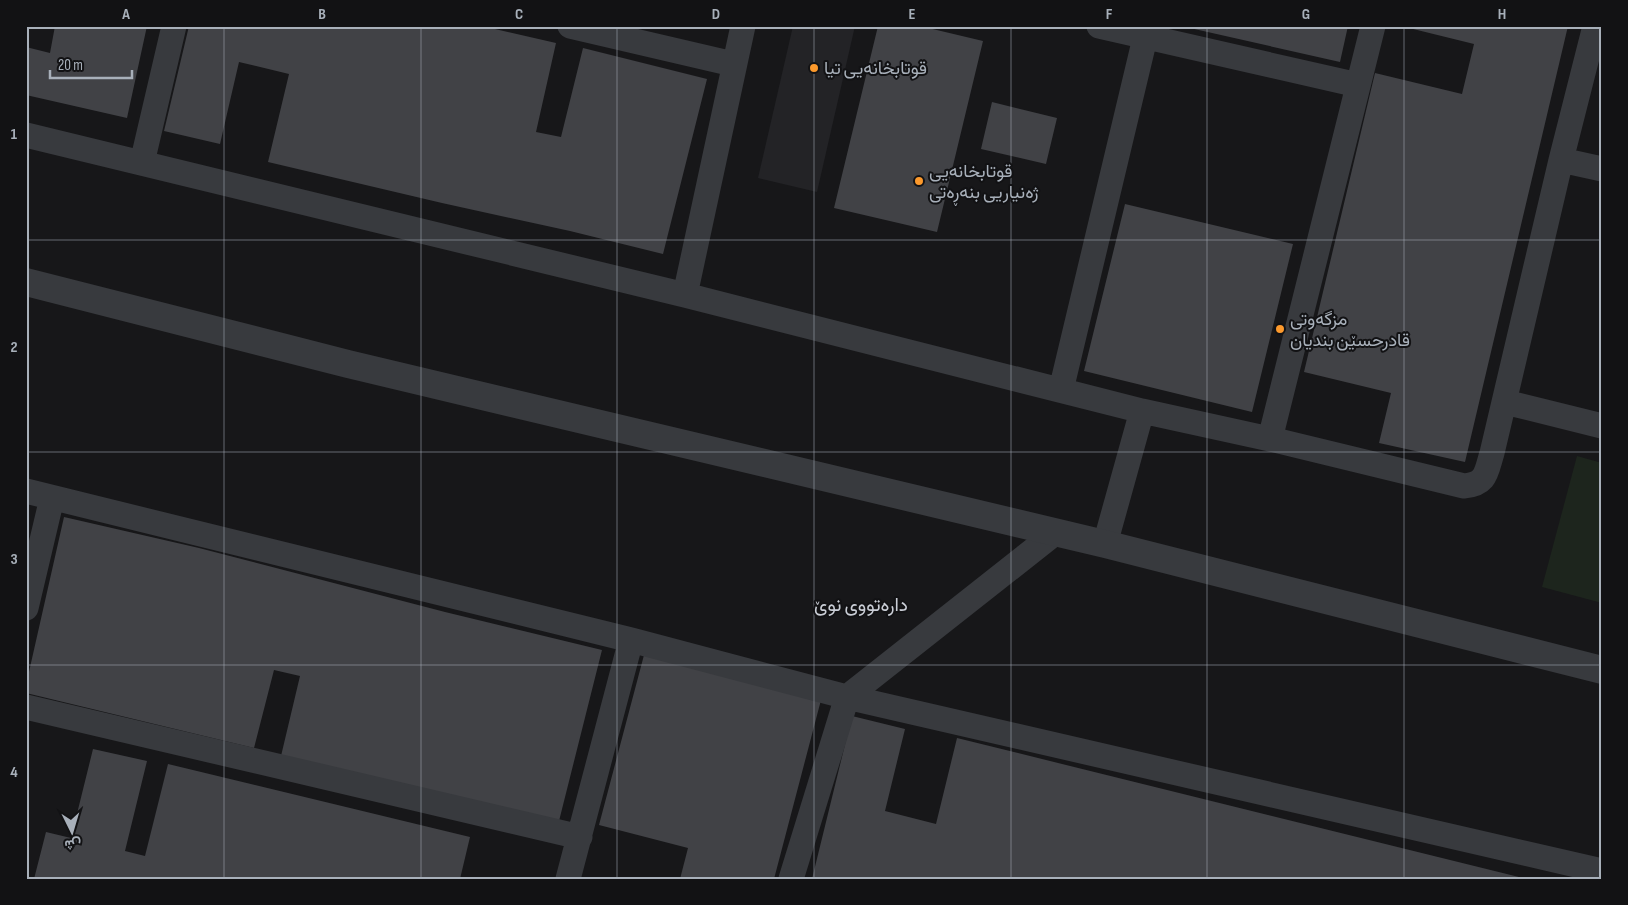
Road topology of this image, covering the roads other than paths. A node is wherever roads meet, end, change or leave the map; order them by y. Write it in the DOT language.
graph roads {
  1 [pos="174,26"];
  2 [pos="570,26"];
  3 [pos="742,26"];
  4 [pos="1100,26"];
  5 [pos="1373,26"];
  6 [pos="1595,26"];
  7 [pos="1145,38"];
  8 [pos="733,64"];
  9 [pos="1358,85"];
  10 [pos="26,135"];
  11 [pos="1560,160"];
  12 [pos="142,163"];
  13 [pos="1602,169"];
  14 [pos="26,282"];
  15 [pos="684,295"];
  16 [pos="1061,390"];
  17 [pos="1505,402"];
  18 [pos="1142,411"];
  19 [pos="1602,426"];
  20 [pos="1270,439"];
  21 [pos="26,491"];
  22 [pos="52,498"];
  23 [pos="1055,533"];
  24 [pos="1105,544"];
  25 [pos="26,608"];
  26 [pos="631,640"];
  27 [pos="1602,670"];
  28 [pos="847,697"];
  29 [pos="26,708"];
  30 [pos="580,837"];
  31 [pos="1597,873"];
  32 [pos="568,879"];
  33 [pos="791,879"];
  1 -- 12 [label="street"];
  2 -- 8 [label="street"];
  3 -- 8 [label="street"];
  4 -- 7 [label="street"];
  5 -- 9 [label="street"];
  6 -- 11 [label="street"];
  7 -- 9 [label="street"];
  7 -- 16 [label="street"];
  8 -- 15 [label="street"];
  9 -- 20 [label="street"];
  10 -- 12 [label="street"];
  11 -- 13 [label="street"];
  11 -- 17 [label="street"];
  12 -- 15 [label="street"];
  14 -- 23 [label="street"];
  15 -- 16 [label="street"];
  16 -- 18 [label="street"];
  17 -- 19 [label="street"];
  17 -- 20 [label="street"];
  18 -- 20 [label="street"];
  18 -- 24 [label="street"];
  21 -- 22 [label="street"];
  22 -- 25 [label="street"];
  22 -- 26 [label="street"];
  23 -- 24 [label="street"];
  23 -- 28 [label="street"];
  24 -- 27 [label="street"];
  26 -- 28 [label="street"];
  26 -- 30 [label="street"];
  28 -- 31 [label="street"];
  28 -- 33 [label="street"];
  29 -- 30 [label="street"];
  30 -- 32 [label="street"];
}
